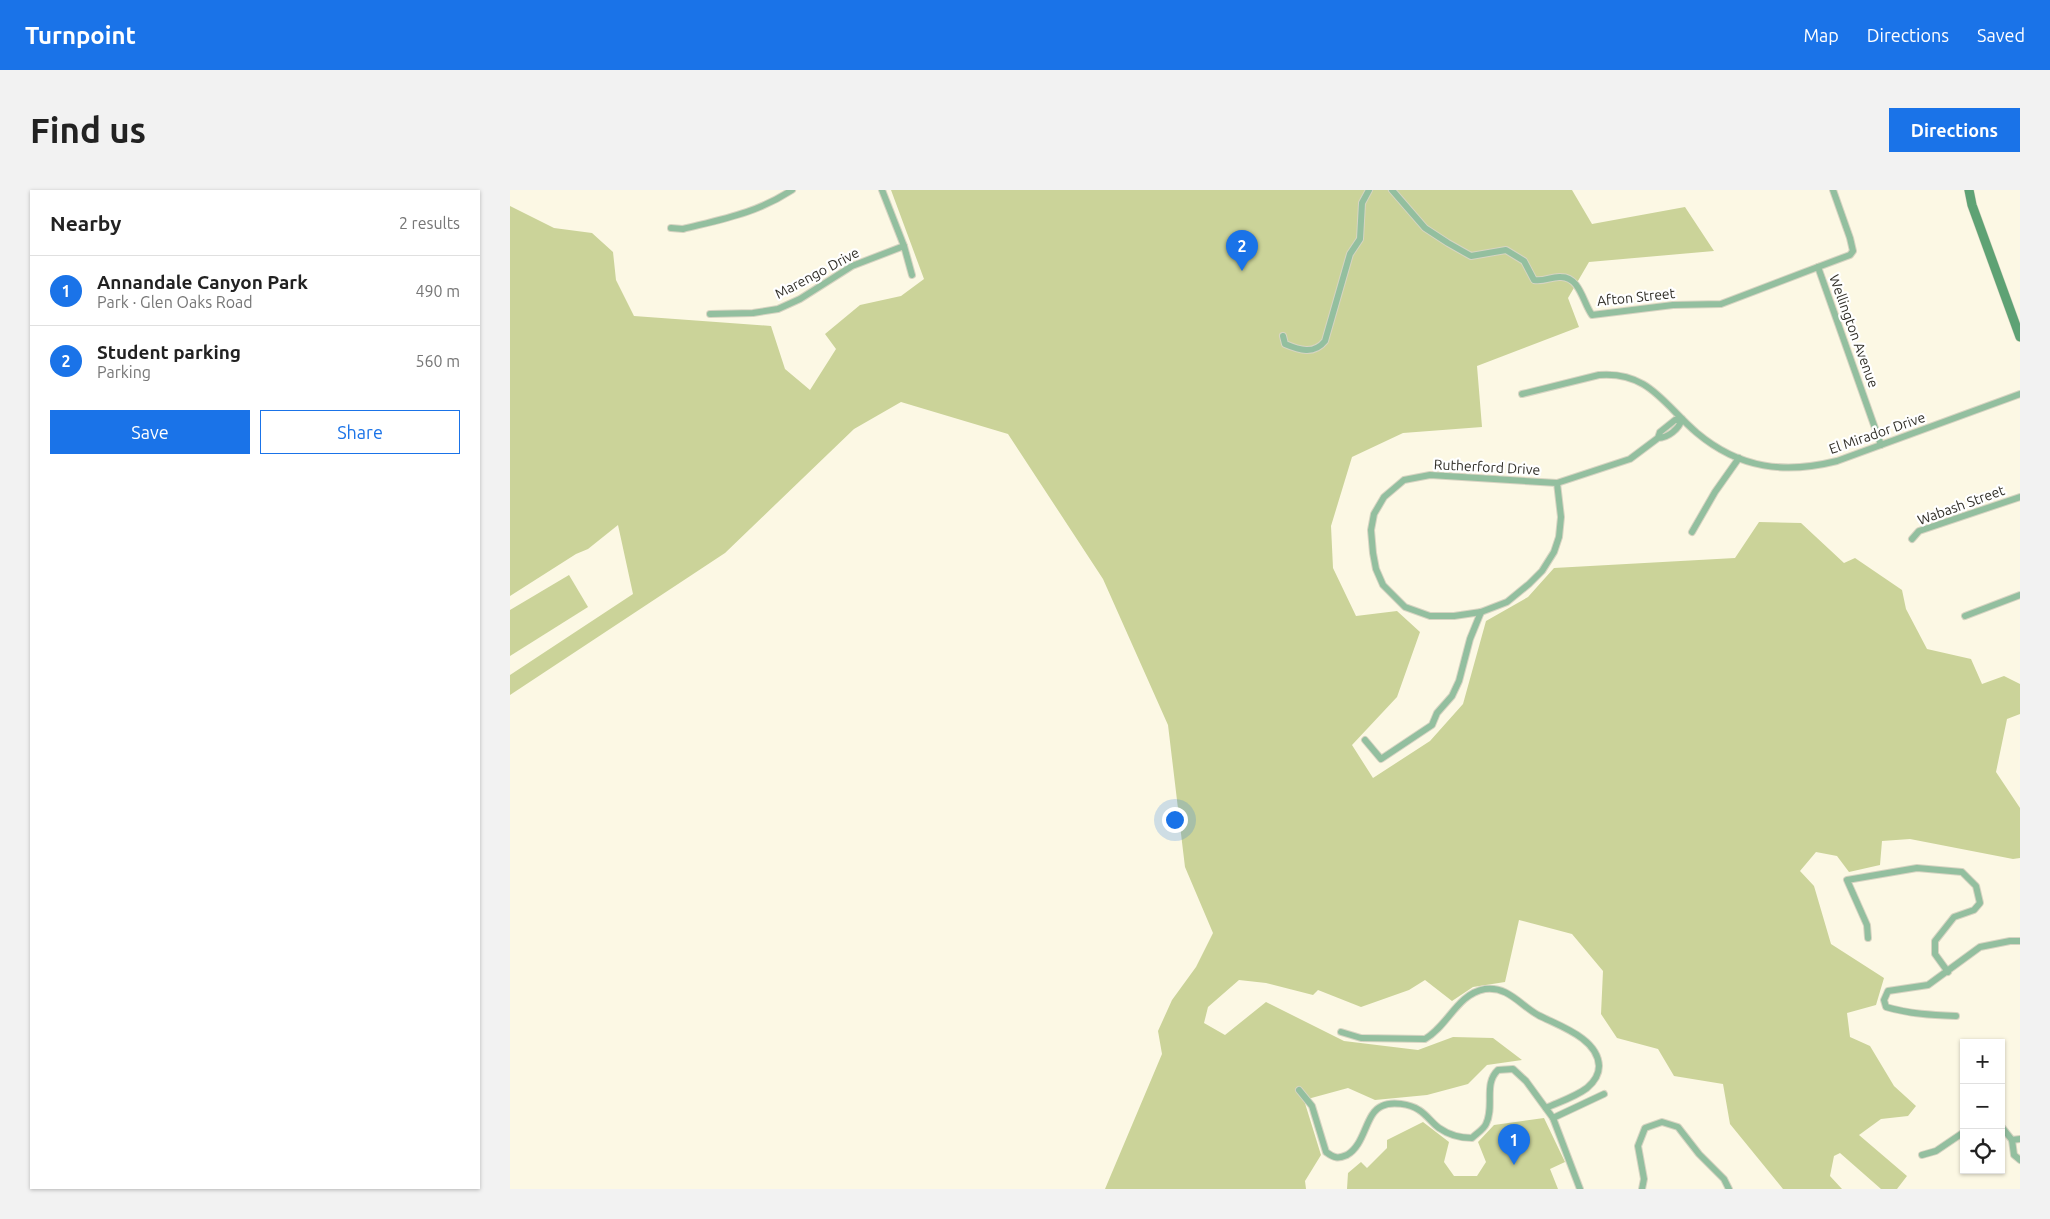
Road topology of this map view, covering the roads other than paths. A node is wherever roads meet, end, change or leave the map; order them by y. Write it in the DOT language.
graph roads {
  1 [pos="792,190"];
  2 [pos="882,190"];
  3 [pos="1368,190"];
  4 [pos="1392,190"];
  5 [pos="1833,190"];
  6 [pos="1968,190"];
  7 [pos="671,228"];
  8 [pos="904,246"];
  9 [pos="1818,267"];
  10 [pos="912,275"];
  11 [pos="710,314"];
  12 [pos="1282,336"];
  13 [pos="2020,337"];
  14 [pos="1522,394"];
  15 [pos="2020,394"];
  16 [pos="1682,419"];
  17 [pos="1881,446"];
  18 [pos="1739,458"];
  19 [pos="1557,483"];
  20 [pos="2020,497"];
  21 [pos="1692,532"];
  22 [pos="1912,539"];
  23 [pos="2020,595"];
  24 [pos="1481,612"];
  25 [pos="1965,616"];
  26 [pos="1365,740"];
  27 [pos="1868,938"];
  28 [pos="2020,941"];
  29 [pos="1948,972"];
  30 [pos="1956,1016"];
  31 [pos="1341,1032"];
  32 [pos="1299,1090"];
  33 [pos="1604,1094"];
  34 [pos="1546,1108"];
  35 [pos="1553,1118"];
  36 [pos="2003,1129"];
  37 [pos="1960,1135"];
  38 [pos="2020,1139"];
  39 [pos="2012,1140"];
  40 [pos="1922,1154"];
  41 [pos="2020,1160"];
  42 [pos="1580,1189"];
  43 [pos="1642,1189"];
  44 [pos="1728,1189"];
  1 -- 7 [label="street"];
  2 -- 8 [label="street"];
  3 -- 12 [label="street"];
  4 -- 9 [label="street, Afton Street"];
  5 -- 9 [label="street, Wellington Avenue"];
  6 -- 13 [label="main road"];
  8 -- 10 [label="street"];
  8 -- 11 [label="street, Marengo Drive"];
  9 -- 17 [label="street, Wellington Avenue"];
  14 -- 16 [label="street, El Mirador Drive"];
  15 -- 17 [label="street, El Mirador Drive"];
  16 -- 18 [label="street, El Mirador Drive"];
  16 -- 19 [label="street, Rutherford Drive"];
  17 -- 18 [label="street, El Mirador Drive"];
  18 -- 21 [label="street"];
  19 -- 24 [label="street, Rutherford Drive"];
  19 -- 24 [label="street, Rutherford Drive"];
  20 -- 22 [label="street, Wabash Street"];
  23 -- 25 [label="street"];
  24 -- 26 [label="street"];
  27 -- 29 [label="street"];
  28 -- 29 [label="street"];
  29 -- 30 [label="street"];
  31 -- 34 [label="street"];
  32 -- 34 [label="street"];
  33 -- 35 [label="street"];
  34 -- 35 [label="street"];
  35 -- 42 [label="street"];
  36 -- 39 [label="street"];
  37 -- 40 [label="street"];
  38 -- 39 [label="street"];
  39 -- 41 [label="street"];
  43 -- 44 [label="street"];
}
